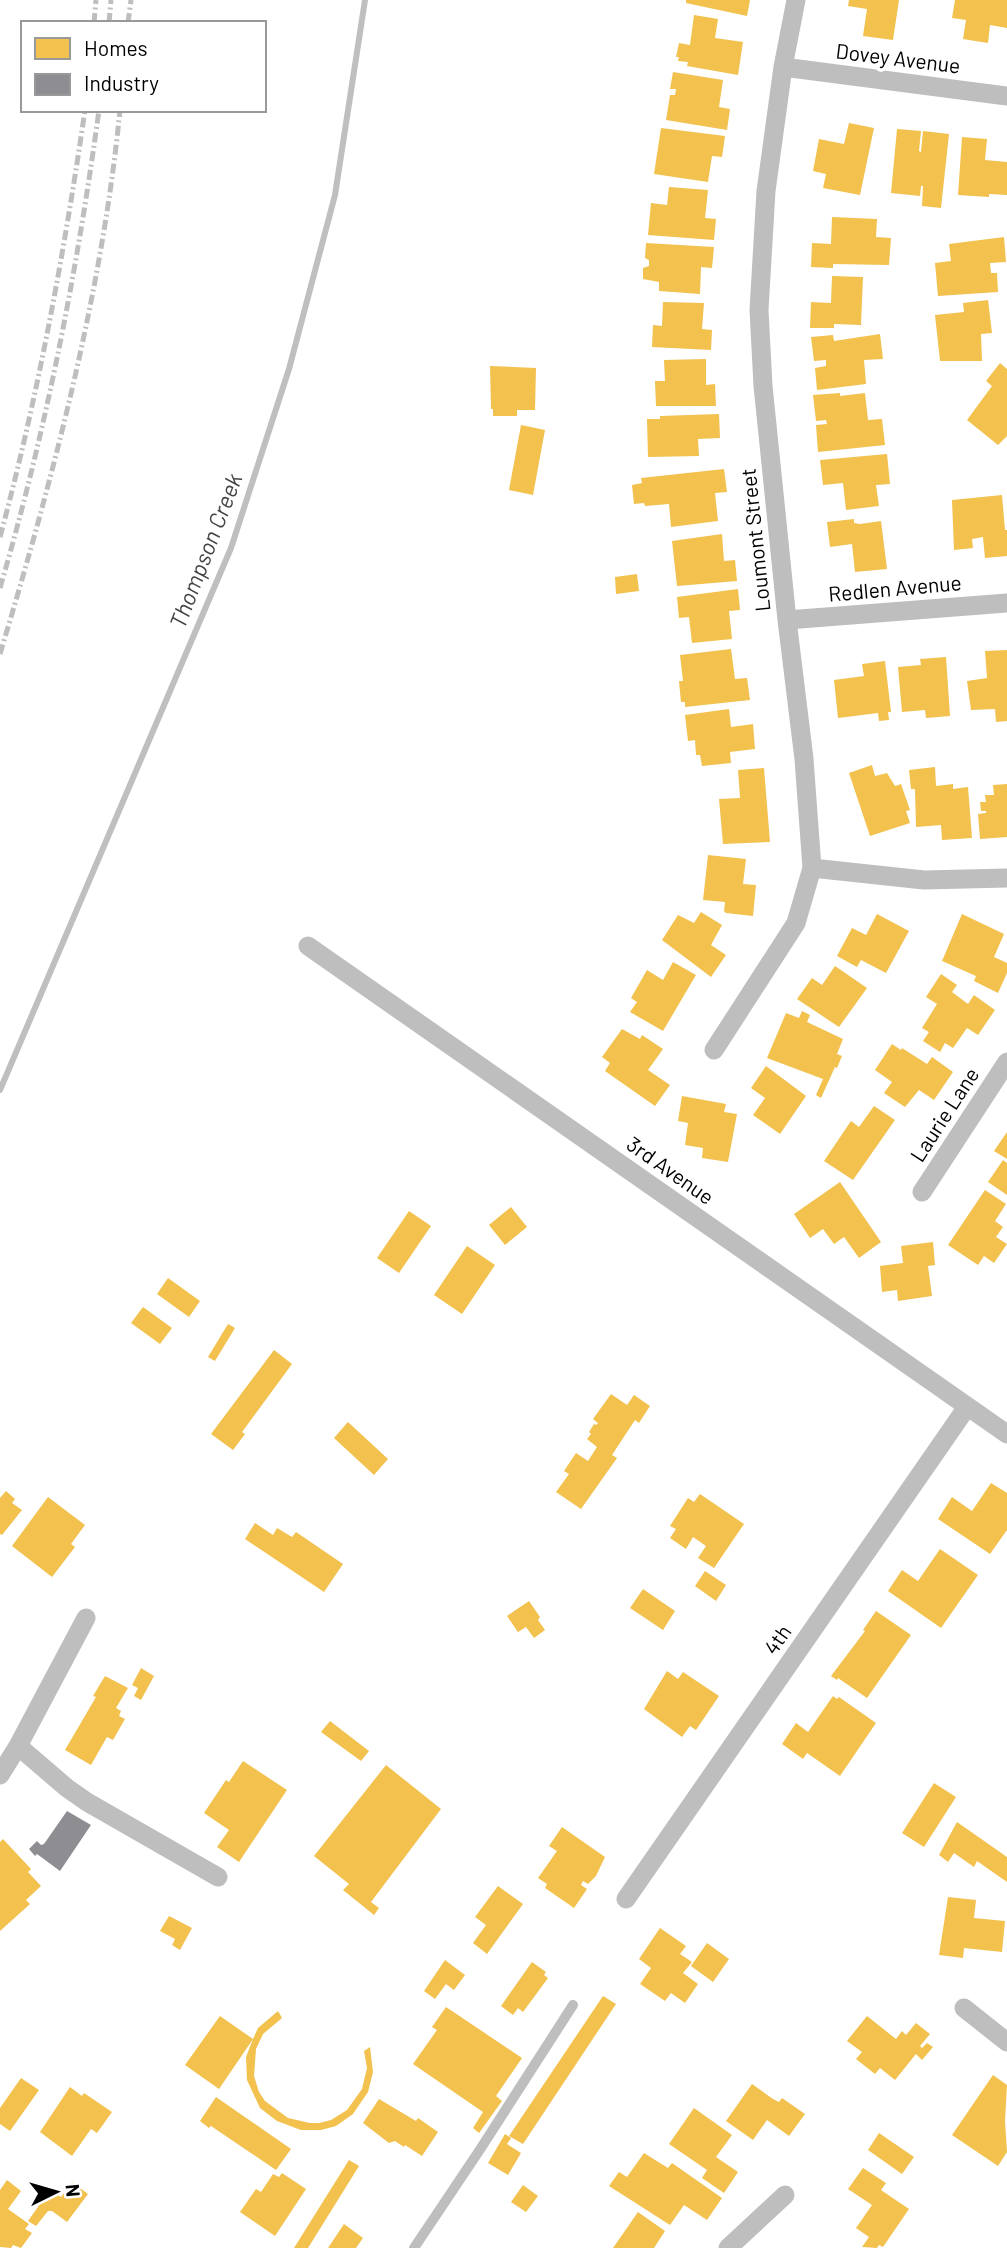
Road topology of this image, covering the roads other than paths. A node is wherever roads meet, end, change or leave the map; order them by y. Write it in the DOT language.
graph roads {
  1 [pos="796,0"];
  2 [pos="783,67"];
  3 [pos="1007,96"];
  4 [pos="1007,603"];
  5 [pos="787,620"];
  6 [pos="812,868"];
  7 [pos="1007,878"];
  8 [pos="308,946"];
  9 [pos="714,1050"];
  10 [pos="1007,1062"];
  11 [pos="922,1192"];
  12 [pos="967,1407"];
  13 [pos="1007,1434"];
  14 [pos="86,1618"];
  15 [pos="18,1746"];
  16 [pos="0,1775"];
  17 [pos="218,1877"];
  18 [pos="626,1899"];
  19 [pos="573,2005"];
  20 [pos="964,2008"];
  21 [pos="1007,2042"];
  22 [pos="785,2195"];
  23 [pos="414,2248"];
  24 [pos="728,2248"];
  1 -- 2 [label="street, Loumont Street"];
  2 -- 3 [label="street, Dovey Avenue"];
  2 -- 5 [label="street, Loumont Street"];
  4 -- 5 [label="street, Redlen Avenue"];
  5 -- 6 [label="street, Loumont Street"];
  6 -- 7 [label="street"];
  6 -- 9 [label="street, Loumont Street"];
  8 -- 12 [label="street, 3rd Avenue"];
  10 -- 11 [label="street, Laurie Lane"];
  12 -- 13 [label="street, 3rd Avenue"];
  12 -- 18 [label="street, 4th"];
  14 -- 15 [label="street"];
  15 -- 16 [label="street"];
  15 -- 17 [label="street"];
  19 -- 23 [label="lane"];
  20 -- 21 [label="street"];
  22 -- 24 [label="street"];
}
